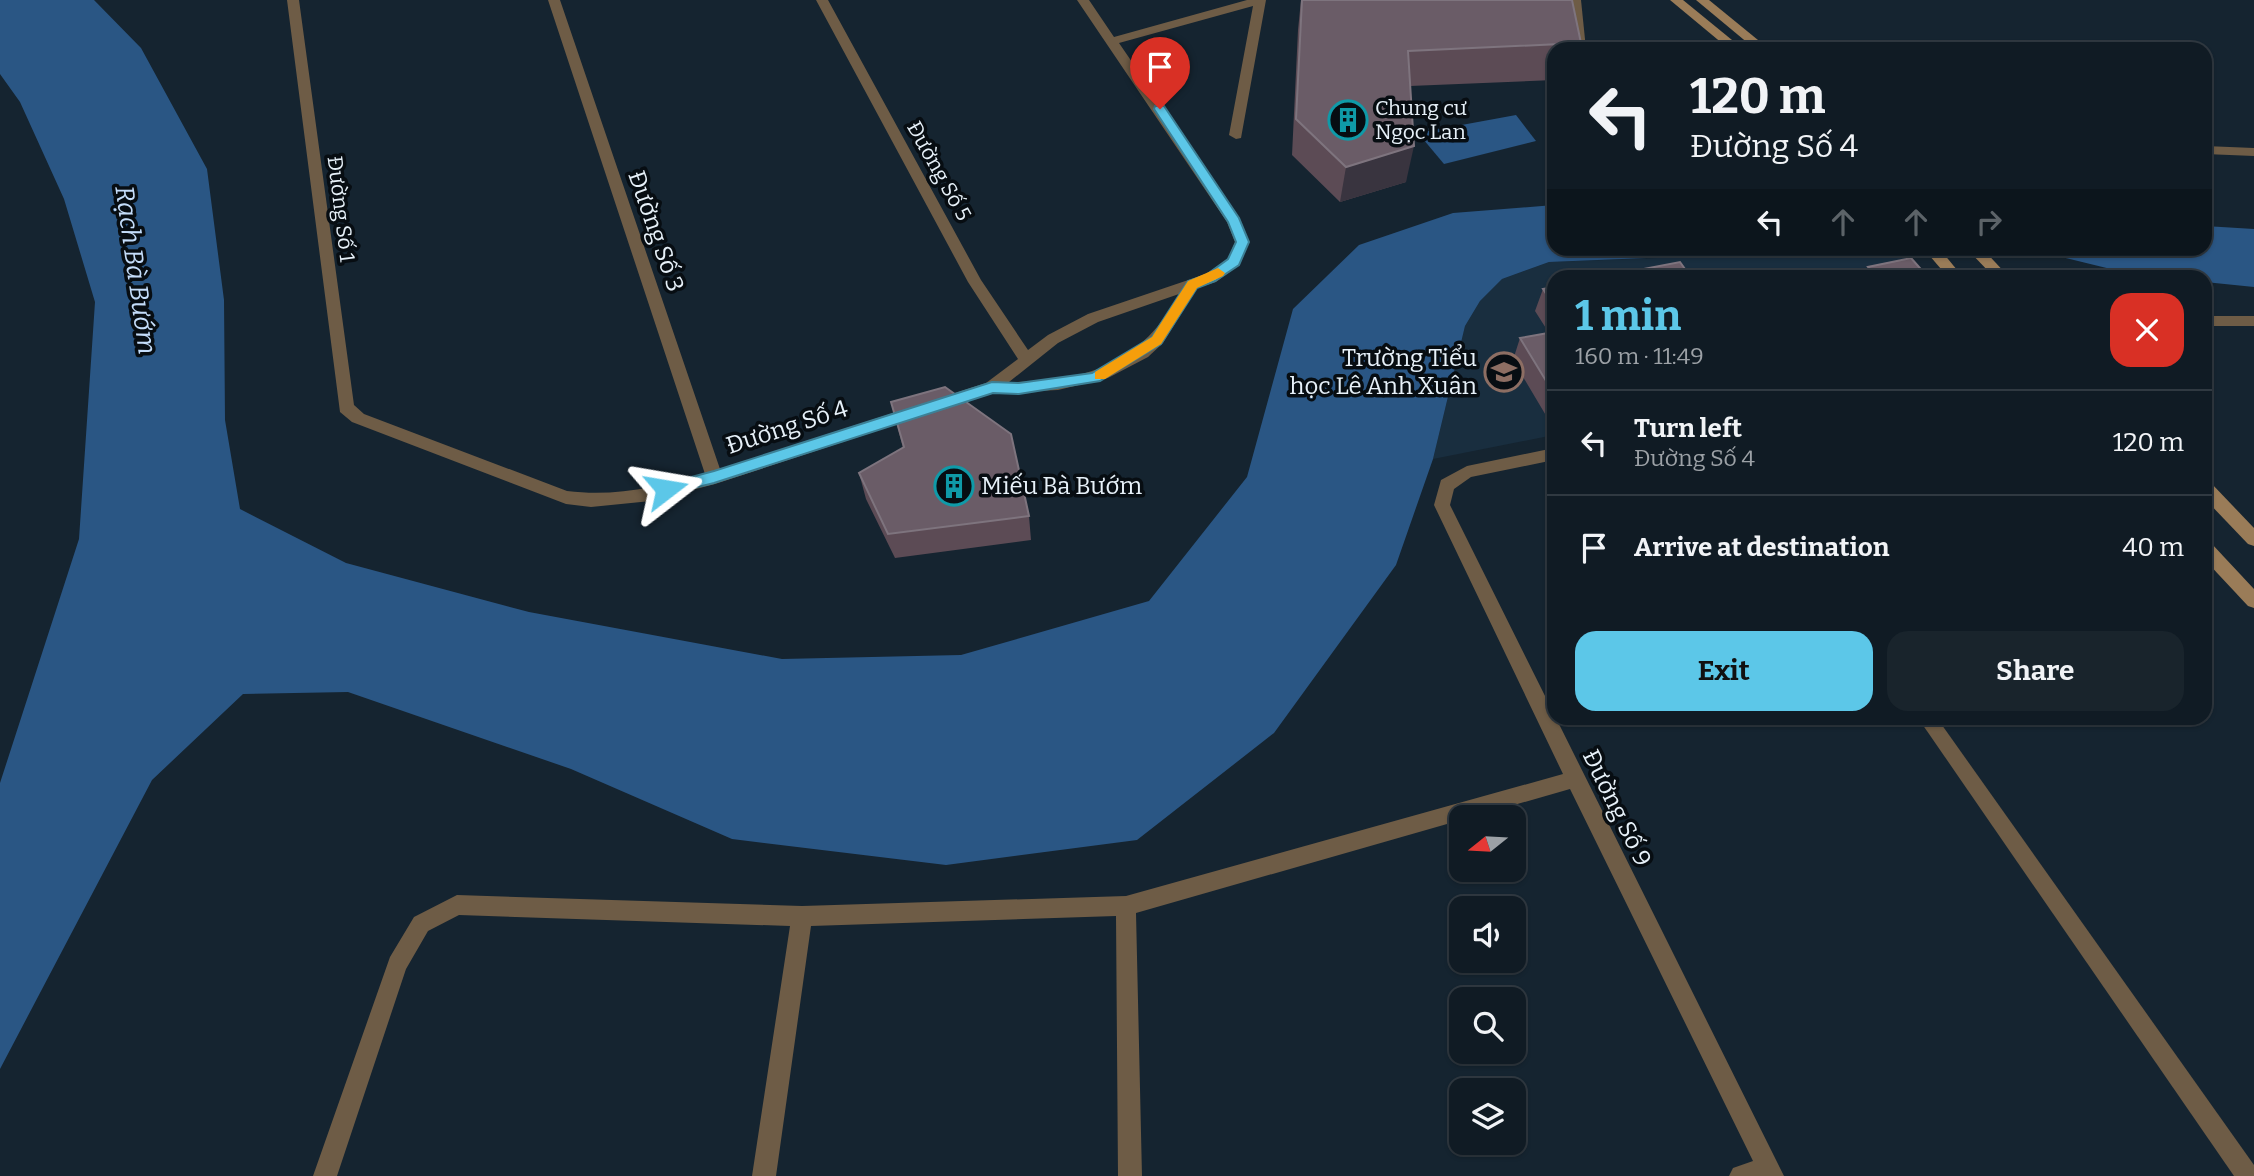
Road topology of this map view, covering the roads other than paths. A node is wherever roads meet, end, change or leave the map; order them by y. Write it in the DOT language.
graph roads {
  1 [pos="293,0"];
  2 [pos="554,0"];
  3 [pos="822,0"];
  4 [pos="1083,0"];
  5 [pos="1260,0"];
  6 [pos="1575,0"];
  7 [pos="1676,0"];
  8 [pos="1702,0"];
  9 [pos="1114,41"];
  10 [pos="1579,42"];
  11 [pos="1728,42"];
  12 [pos="1754,42"];
  13 [pos="1236,135"];
  14 [pos="2212,150"];
  15 [pos="2254,152"];
  16 [pos="1937,256"];
  17 [pos="1981,256"];
  18 [pos="1950,270"];
  19 [pos="1995,270"];
  20 [pos="1192,284"];
  21 [pos="2212,321"];
  22 [pos="2254,321"];
  23 [pos="1026,359"];
  24 [pos="992,387"];
  25 [pos="358,418"];
  26 [pos="1547,455"];
  27 [pos="714,477"];
  28 [pos="2212,495"];
  29 [pos="2254,539"];
  30 [pos="2212,556"];
  31 [pos="2254,601"];
  32 [pos="1547,722"];
  33 [pos="1548,725"];
  34 [pos="1932,725"];
  35 [pos="1575,779"];
  36 [pos="1126,906"];
  37 [pos="802,916"];
  38 [pos="1770,1172"];
  39 [pos="325,1176"];
  40 [pos="764,1176"];
  41 [pos="1130,1176"];
  42 [pos="1741,1176"];
  43 [pos="2248,1176"];
  1 -- 25 [label="street, Đường Số 1"];
  2 -- 27 [label="street, Đường Số 3"];
  3 -- 23 [label="street, Đường Số 5"];
  4 -- 9 [label="street"];
  5 -- 9 [label="street"];
  5 -- 13 [label="street"];
  6 -- 10 [label="street"];
  7 -- 11 [label="street"];
  8 -- 12 [label="street"];
  9 -- 20 [label="street, Đường Số 4"];
  14 -- 15 [label="street"];
  16 -- 18 [label="street"];
  17 -- 19 [label="street"];
  20 -- 23 [label="street, Đường Số 4"];
  20 -- 24 [label="street, Đường Số 4"];
  21 -- 22 [label="street"];
  23 -- 24 [label="street, Đường Số 4"];
  24 -- 27 [label="street, Đường Số 4"];
  25 -- 27 [label="street, Đường Số 4"];
  26 -- 32 [label="street, Đường Số 9"];
  28 -- 29 [label="street"];
  30 -- 31 [label="street"];
  33 -- 35 [label="street, Đường Số 9"];
  34 -- 43 [label="street"];
  35 -- 36 [label="street"];
  35 -- 38 [label="street, Đường Số 9"];
  36 -- 37 [label="street"];
  36 -- 41 [label="street"];
  37 -- 39 [label="street"];
  37 -- 40 [label="street"];
  38 -- 42 [label="street"];
}
